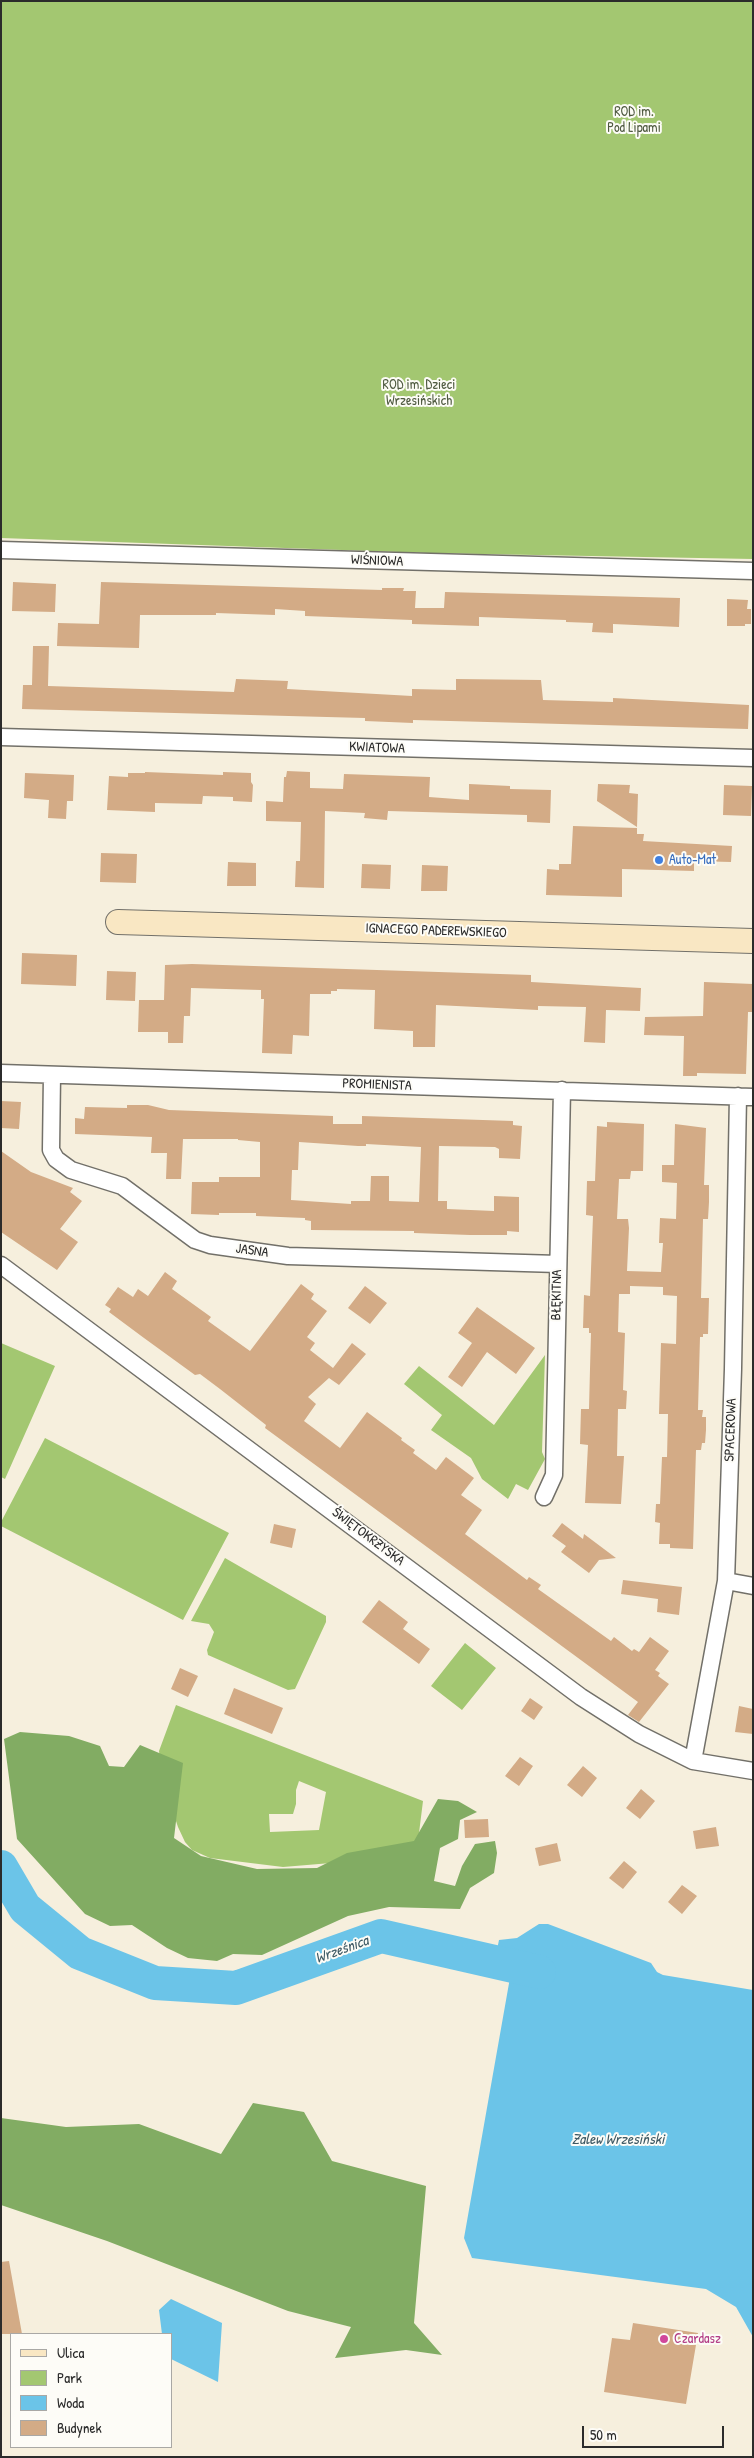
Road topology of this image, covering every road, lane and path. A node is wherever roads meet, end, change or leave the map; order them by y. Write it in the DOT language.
graph roads {
  1 [pos="1,550"];
  2 [pos="753,572"];
  3 [pos="1,737"];
  4 [pos="753,758"];
  5 [pos="118,922"];
  6 [pos="753,941"];
  7 [pos="1,1073"];
  8 [pos="52,1075"];
  9 [pos="562,1090"];
  10 [pos="745,1096"];
  11 [pos="558,1264"];
  12 [pos="1,1265"];
  13 [pos="544,1496"];
  14 [pos="726,1581"];
  15 [pos="753,1586"];
  16 [pos="694,1761"];
  17 [pos="753,1771"];
  1 -- 2 [label="street, WIŚNIOWA"];
  3 -- 4 [label="street, KWIATOWA"];
  5 -- 6 [label="street, IGNACEGO PADEREWSKIEGO"];
  7 -- 8 [label="street, PROMIENISTA"];
  8 -- 9 [label="street, PROMIENISTA"];
  8 -- 11 [label="street, JASNA"];
  9 -- 10 [label="street, PROMIENISTA"];
  9 -- 11 [label="street, BŁĘKITNA"];
  10 -- 14 [label="street, SPACEROWA"];
  11 -- 13 [label="street, BŁĘKITNA"];
  12 -- 16 [label="street, ŚWIĘTOKRZYSKA"];
  14 -- 15 [label="street"];
  14 -- 16 [label="street, SPACEROWA"];
  16 -- 17 [label="street, ŚWIĘTOKRZYSKA"];
}
